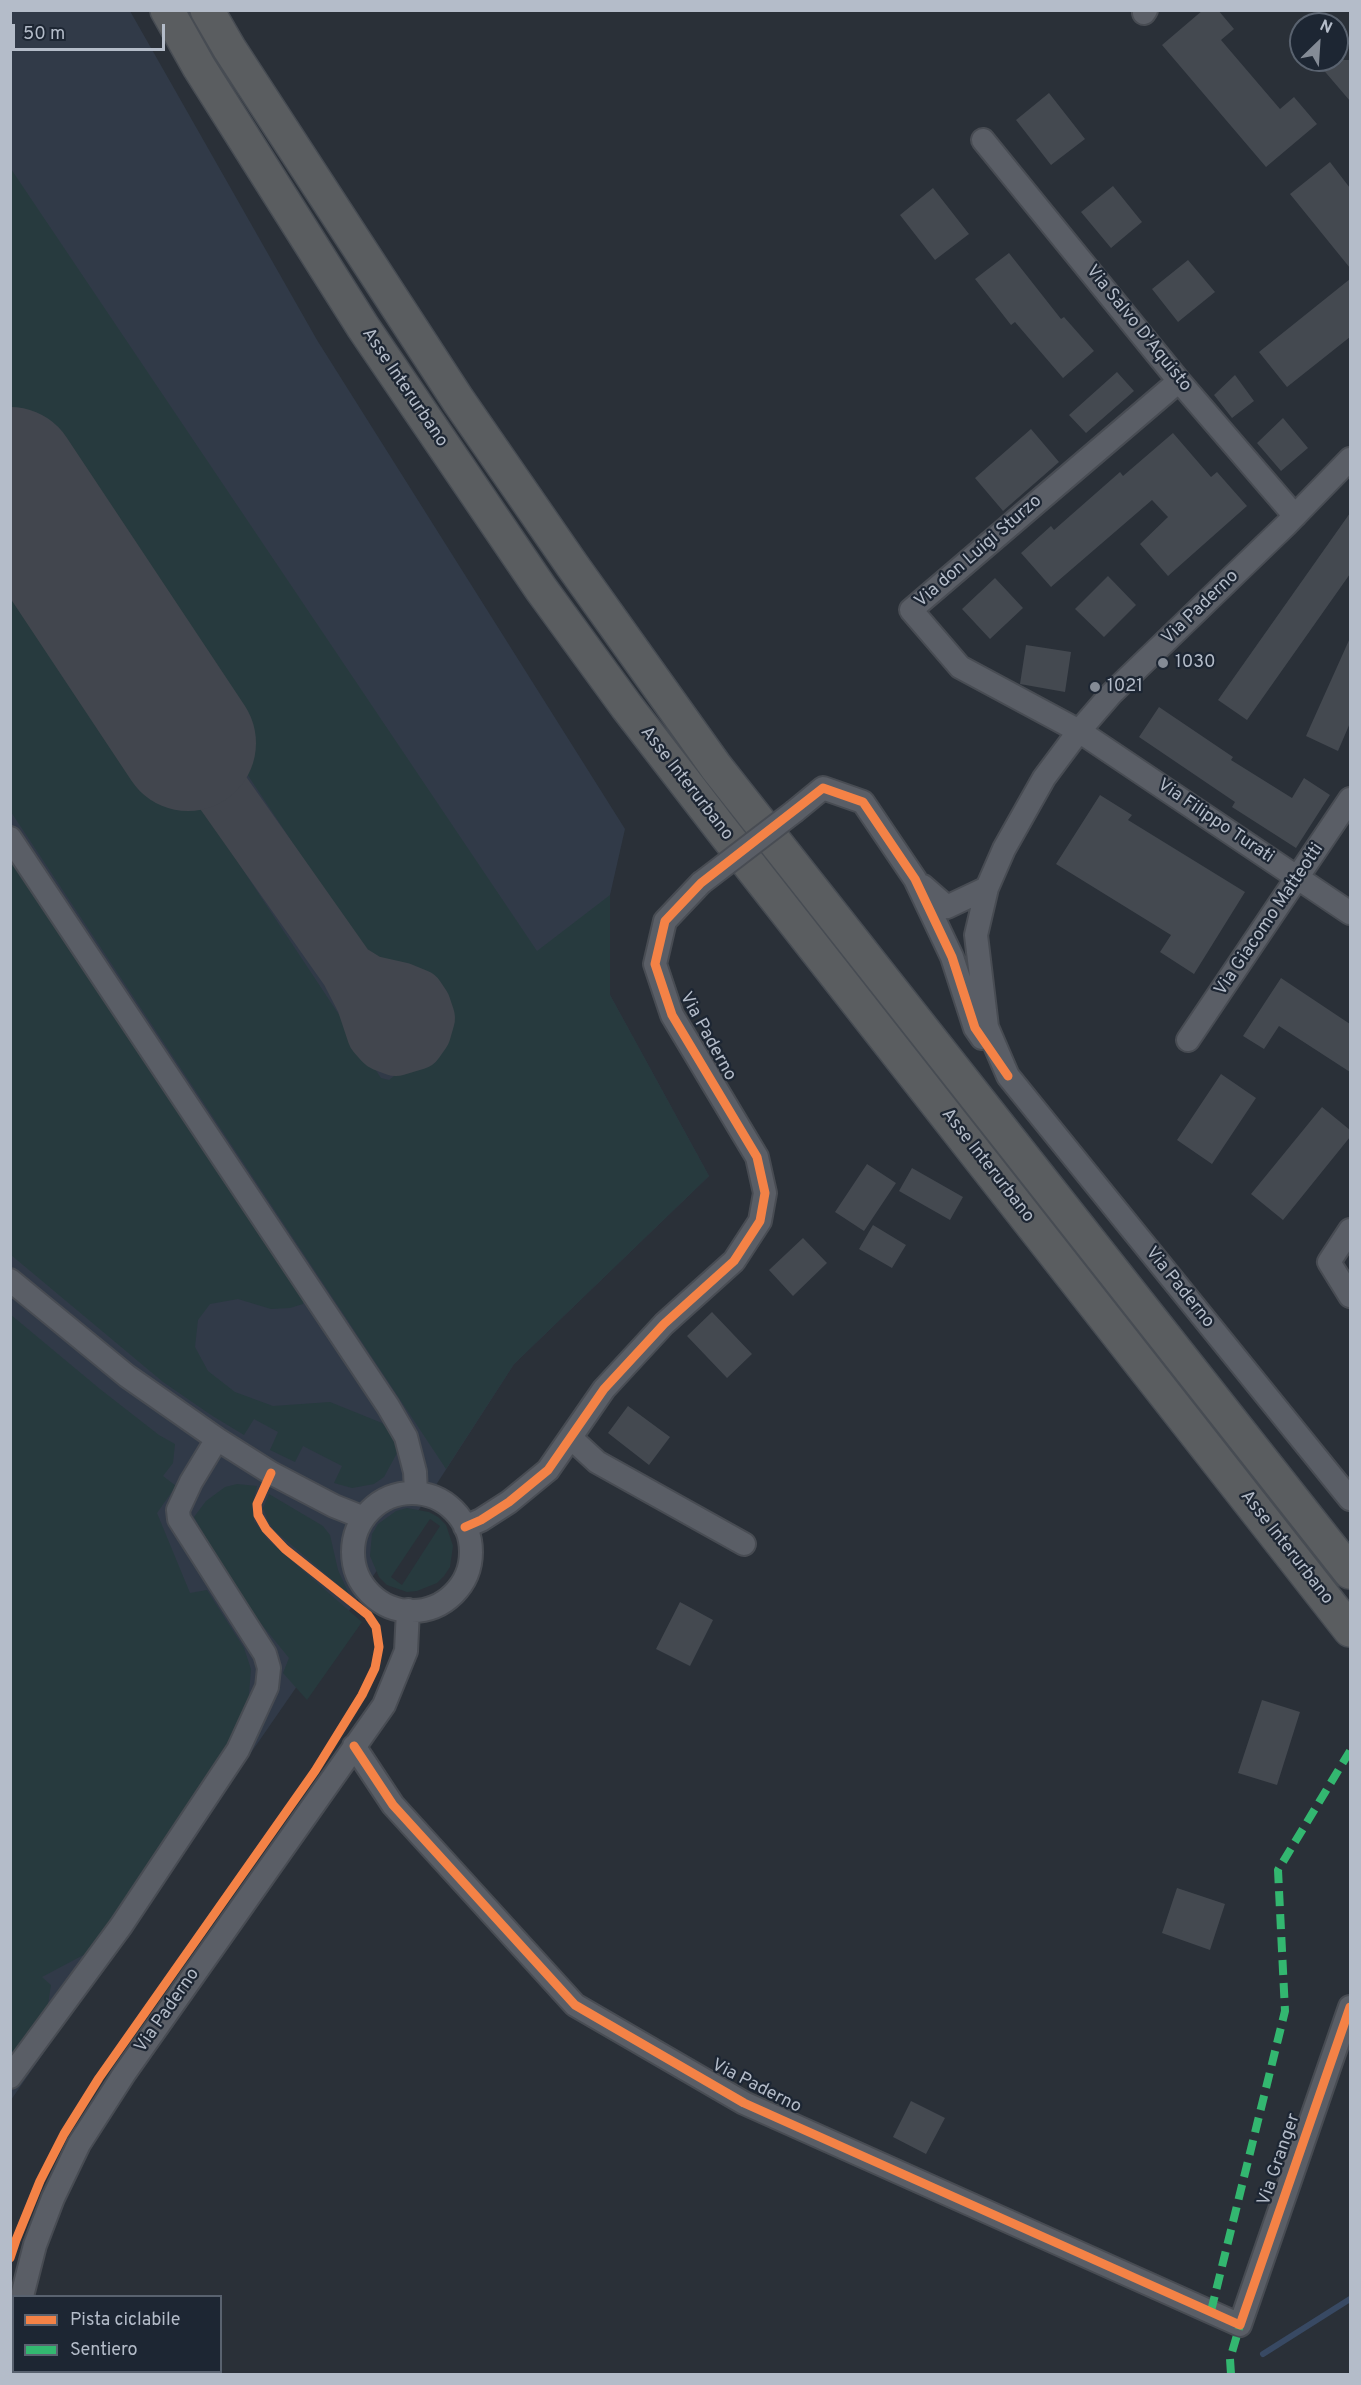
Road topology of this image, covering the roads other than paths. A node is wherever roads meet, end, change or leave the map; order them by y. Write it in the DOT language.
graph roads {
  1 [pos="167,10"];
  2 [pos="207,10"];
  3 [pos="983,140"];
  4 [pos="1179,381"];
  5 [pos="1350,459"];
  6 [pos="1295,516"];
  7 [pos="1079,731"];
  8 [pos="1350,799"];
  9 [pos="10,838"];
  10 [pos="1298,878"];
  11 [pos="915,879"];
  12 [pos="987,888"];
  13 [pos="948,907"];
  14 [pos="1350,913"];
  15 [pos="976,935"];
  16 [pos="952,957"];
  17 [pos="980,969"];
  18 [pos="1188,1040"];
  19 [pos="1008,1076"];
  20 [pos="1350,1230"];
  21 [pos="10,1280"];
  22 [pos="1350,1296"];
  23 [pos="571,1438"];
  24 [pos="217,1439"];
  25 [pos="416,1493"];
  26 [pos="1350,1499"];
  27 [pos="364,1518"];
  28 [pos="465,1527"];
  29 [pos="744,1544"];
  30 [pos="1350,1572"];
  31 [pos="408,1610"];
  32 [pos="1350,1630"];
  33 [pos="354,1746"];
  34 [pos="1350,2007"];
  35 [pos="10,2077"];
  36 [pos="22,2295"];
  37 [pos="1240,2325"];
  1 -- 32 [label="highway, Asse Interurbano"];
  2 -- 30 [label="highway, Asse Interurbano"];
  3 -- 4 [label="street, Via Salvo D'Aquisto"];
  4 -- 6 [label="street, Via Salvo D'Aquisto"];
  4 -- 7 [label="street, Via don Luigi Sturzo"];
  5 -- 6 [label="street, Via Paderno"];
  6 -- 7 [label="street, Via Paderno"];
  7 -- 10 [label="street, Via Filippo Turati"];
  7 -- 12 [label="street, Via Paderno"];
  8 -- 10 [label="street, Via Giacomo Matteotti"];
  9 -- 25 [label="street"];
  10 -- 14 [label="street, Via Filippo Turati"];
  10 -- 18 [label="street, Via Giacomo Matteotti"];
  11 -- 13 [label="street, Via Paderno"];
  11 -- 16 [label="street, Via Paderno"];
  11 -- 23 [label="street, Via Paderno, bridge"];
  12 -- 13 [label="street"];
  12 -- 15 [label="street, Via Paderno"];
  13 -- 15 [label="street, Via Paderno"];
  15 -- 17 [label="street, Via Paderno"];
  16 -- 17 [label="street"];
  16 -- 19 [label="street, Via Paderno"];
  17 -- 19 [label="street, Via Paderno"];
  19 -- 26 [label="street, Via Paderno"];
  20 -- 22 [label="street"];
  21 -- 24 [label="street"];
  23 -- 28 [label="street, Via Paderno"];
  23 -- 29 [label="street"];
  24 -- 27 [label="street"];
  24 -- 35 [label="street"];
  25 -- 27 [label="street"];
  25 -- 28 [label="street"];
  27 -- 31 [label="street"];
  28 -- 31 [label="street"];
  31 -- 33 [label="street, Via Paderno"];
  33 -- 36 [label="street, Via Paderno"];
  33 -- 37 [label="street, Via Paderno"];
  34 -- 37 [label="street, Via Granger"];
}
